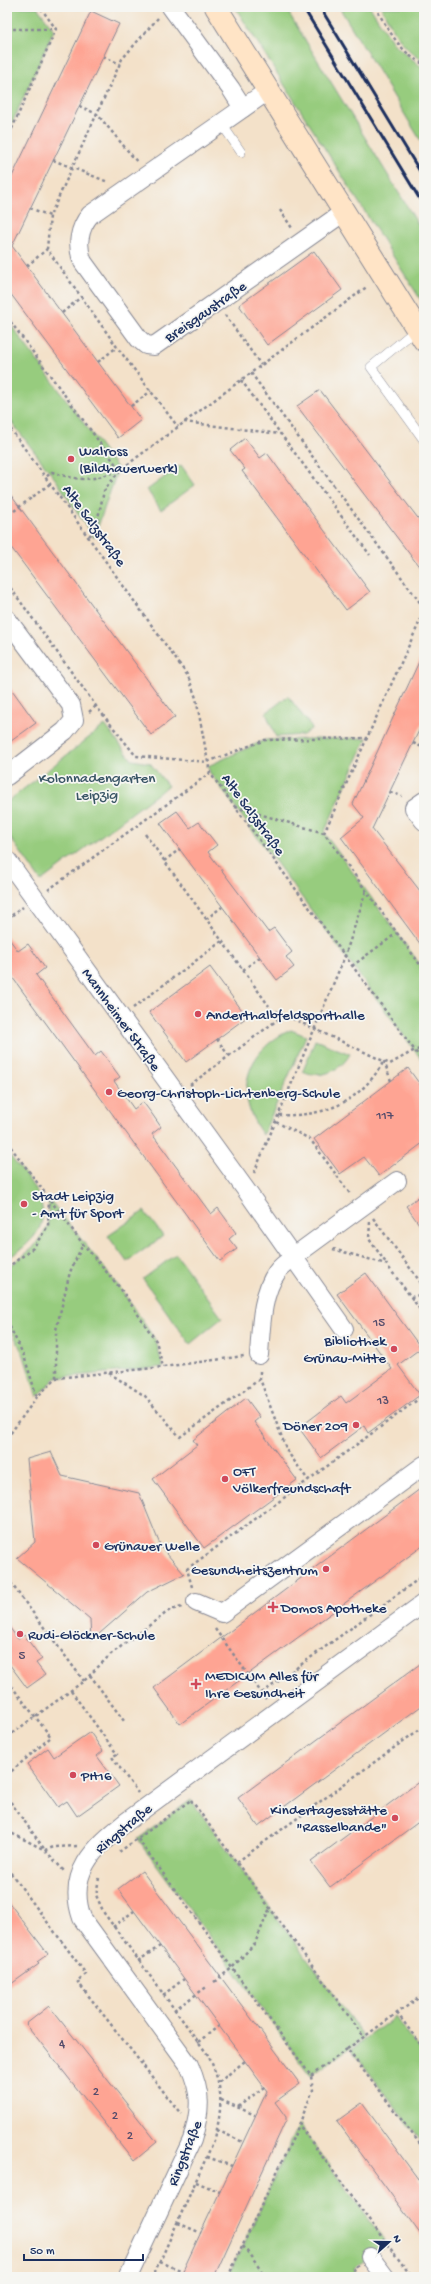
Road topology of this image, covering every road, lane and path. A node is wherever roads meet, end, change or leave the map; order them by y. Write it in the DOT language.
graph roads {
  1 [pos="40,7"];
  2 [pos="171,7"];
  3 [pos="216,7"];
  4 [pos="375,7"];
  5 [pos="7,29"];
  6 [pos="56,29"];
  7 [pos="103,56"];
  8 [pos="122,59"];
  9 [pos="120,64"];
  10 [pos="424,64"];
  11 [pos="269,90"];
  12 [pos="79,106"];
  13 [pos="243,108"];
  14 [pos="221,123"];
  15 [pos="7,140"];
  16 [pos="240,152"];
  17 [pos="53,160"];
  18 [pos="148,174"];
  19 [pos="127,189"];
  20 [pos="30,208"];
  21 [pos="280,210"];
  22 [pos="344,212"];
  23 [pos="50,216"];
  24 [pos="301,242"];
  25 [pos="47,249"];
  26 [pos="27,266"];
  27 [pos="383,275"];
  28 [pos="81,297"];
  29 [pos="217,303"];
  30 [pos="62,313"];
  31 [pos="7,318"];
  32 [pos="420,334"];
  33 [pos="117,347"];
  34 [pos="98,362"];
  35 [pos="261,365"];
  36 [pos="251,372"];
  37 [pos="241,380"];
  38 [pos="151,391"];
  39 [pos="131,406"];
  40 [pos="184,422"];
  41 [pos="7,424"];
  42 [pos="281,434"];
  43 [pos="424,440"];
  44 [pos="120,470"];
  45 [pos="46,477"];
  46 [pos="51,484"];
  47 [pos="14,511"];
  48 [pos="89,536"];
  49 [pos="370,555"];
  50 [pos="7,582"];
  51 [pos="424,608"];
  52 [pos="424,612"];
  53 [pos="7,619"];
  54 [pos="367,738"];
  55 [pos="413,744"];
  56 [pos="424,748"];
  57 [pos="207,762"];
  58 [pos="210,773"];
  59 [pos="7,776"];
  60 [pos="424,801"];
  61 [pos="235,807"];
  62 [pos="424,821"];
  63 [pos="324,833"];
  64 [pos="145,834"];
  65 [pos="180,849"];
  66 [pos="7,860"];
  67 [pos="164,861"];
  68 [pos="366,891"];
  69 [pos="35,898"];
  70 [pos="222,907"];
  71 [pos="206,919"];
  72 [pos="397,933"];
  73 [pos="222,942"];
  74 [pos="345,956"];
  75 [pos="260,957"];
  76 [pos="352,966"];
  77 [pos="243,970"];
  78 [pos="424,970"];
  79 [pos="269,1006"];
  80 [pos="276,1011"];
  81 [pos="284,1015"];
  82 [pos="120,1017"];
  83 [pos="315,1029"];
  84 [pos="217,1039"];
  85 [pos="424,1049"];
  86 [pos="415,1050"];
  87 [pos="228,1055"];
  88 [pos="384,1061"];
  89 [pos="424,1063"];
  90 [pos="391,1081"];
  91 [pos="177,1096"];
  92 [pos="279,1115"];
  93 [pos="276,1122"];
  94 [pos="7,1142"];
  95 [pos="397,1181"];
  96 [pos="246,1190"];
  97 [pos="49,1199"];
  98 [pos="360,1208"];
  99 [pos="320,1238"];
  100 [pos="83,1244"];
  101 [pos="293,1257"];
  102 [pos="386,1264"];
  103 [pos="7,1268"];
  104 [pos="424,1287"];
  105 [pos="424,1294"];
  106 [pos="411,1297"];
  107 [pos="424,1315"];
  108 [pos="7,1321"];
  109 [pos="344,1329"];
  110 [pos="259,1355"];
  111 [pos="163,1367"];
  112 [pos="109,1373"];
  113 [pos="56,1378"];
  114 [pos="260,1378"];
  115 [pos="424,1395"];
  116 [pos="37,1397"];
  117 [pos="7,1438"];
  118 [pos="424,1465"];
  119 [pos="308,1480"];
  120 [pos="424,1575"];
  121 [pos="7,1578"];
  122 [pos="196,1602"];
  123 [pos="424,1603"];
  124 [pos="213,1627"];
  125 [pos="90,1675"];
  126 [pos="84,1681"];
  127 [pos="7,1684"];
  128 [pos="71,1691"];
  129 [pos="262,1693"];
  130 [pos="276,1712"];
  131 [pos="35,1717"];
  132 [pos="124,1721"];
  133 [pos="424,1726"];
  134 [pos="7,1737"];
  135 [pos="7,1775"];
  136 [pos="179,1783"];
  137 [pos="7,1797"];
  138 [pos="191,1800"];
  139 [pos="147,1806"];
  140 [pos="7,1831"];
  141 [pos="45,1850"];
  142 [pos="92,1852"];
  143 [pos="236,1862"];
  144 [pos="7,1868"];
  145 [pos="65,1872"];
  146 [pos="270,1908"];
  147 [pos="134,1912"];
  148 [pos="113,1928"];
  149 [pos="160,1946"];
  150 [pos="138,1961"];
  151 [pos="232,1968"];
  152 [pos="184,1979"];
  153 [pos="214,1982"];
  154 [pos="208,1986"];
  155 [pos="424,1994"];
  156 [pos="163,1995"];
  157 [pos="174,2010"];
  158 [pos="397,2013"];
  159 [pos="219,2026"];
  160 [pos="364,2037"];
  161 [pos="198,2042"];
  162 [pos="347,2049"];
  163 [pos="424,2049"];
  164 [pos="245,2061"];
  165 [pos="311,2076"];
  166 [pos="219,2082"];
  167 [pos="264,2087"];
  168 [pos="221,2100"];
  169 [pos="238,2107"];
  170 [pos="255,2115"];
  171 [pos="199,2119"];
  172 [pos="299,2125"];
  173 [pos="217,2130"];
  174 [pos="243,2142"];
  175 [pos="424,2149"];
  176 [pos="207,2157"];
  177 [pos="232,2166"];
  178 [pos="196,2182"];
  179 [pos="220,2192"];
  180 [pos="178,2223"];
  181 [pos="200,2233"];
  182 [pos="387,2244"];
  183 [pos="243,2246"];
  184 [pos="370,2256"];
  185 [pos="160,2262"];
  186 [pos="182,2271"];
  187 [pos="128,2277"];
  188 [pos="228,2277"];
  189 [pos="266,2277"];
  190 [pos="359,2277"];
  191 [pos="386,2277"];
  192 [pos="412,2277"];
  1 -- 6 [label="path"];
  2 -- 8 [label="path"];
  2 -- 13 [label="street"];
  3 -- 11 [label="street"];
  4 -- 10 [label="path"];
  5 -- 6 [label="path"];
  6 -- 15 [label="path"];
  7 -- 9 [label="path"];
  11 -- 13 [label="street, Breisgaustraße"];
  11 -- 22 [label="street"];
  12 -- 18 [label="path"];
  13 -- 14 [label="street, Breisgaustraße"];
  14 -- 16 [label="lane"];
  14 -- 18 [label="street, Breisgaustraße"];
  17 -- 19 [label="path"];
  18 -- 19 [label="street, Breisgaustraße"];
  19 -- 29 [label="street, Breisgaustraße"];
  20 -- 23 [label="path"];
  21 -- 24 [label="path"];
  22 -- 24 [label="street, Breisgaustraße"];
  22 -- 27 [label="street"];
  24 -- 29 [label="street, Breisgaustraße"];
  25 -- 26 [label="path"];
  27 -- 32 [label="street"];
  27 -- 35 [label="path"];
  28 -- 30 [label="path"];
  29 -- 35 [label="path"];
  31 -- 44 [label="path"];
  32 -- 43 [label="lane"];
  33 -- 34 [label="path"];
  35 -- 36 [label="path"];
  36 -- 37 [label="path"];
  36 -- 51 [label="path"];
  37 -- 40 [label="path"];
  37 -- 42 [label="path"];
  38 -- 39 [label="path"];
  40 -- 42 [label="path"];
  40 -- 44 [label="path"];
  41 -- 45 [label="path, Alte Salzstraße"];
  42 -- 49 [label="path"];
  44 -- 45 [label="path"];
  44 -- 48 [label="path"];
  45 -- 46 [label="path, Alte Salzstraße"];
  46 -- 47 [label="path"];
  46 -- 48 [label="path, Alte Salzstraße"];
  48 -- 57 [label="path, Alte Salzstraße"];
  50 -- 57 [label="path"];
  52 -- 54 [label="path"];
  53 -- 59 [label="street"];
  54 -- 57 [label="path"];
  54 -- 63 [label="path"];
  55 -- 56 [label="path"];
  57 -- 58 [label="path, Alte Salzstraße"];
  58 -- 61 [label="path, Alte Salzstraße"];
  58 -- 69 [label="path"];
  60 -- 62 [label="street"];
  61 -- 63 [label="path"];
  61 -- 74 [label="path, Alte Salzstraße"];
  63 -- 68 [label="path"];
  64 -- 67 [label="path"];
  65 -- 67 [label="path"];
  66 -- 69 [label="street, Mannheimer Straße"];
  67 -- 71 [label="path"];
  68 -- 72 [label="path"];
  68 -- 74 [label="path"];
  69 -- 82 [label="street, Mannheimer Straße"];
  70 -- 71 [label="path"];
  71 -- 73 [label="path"];
  72 -- 76 [label="path"];
  72 -- 78 [label="path"];
  73 -- 77 [label="path"];
  73 -- 82 [label="path"];
  74 -- 76 [label="path, Alte Salzstraße"];
  74 -- 83 [label="path"];
  75 -- 77 [label="path"];
  76 -- 86 [label="path, Alte Salzstraße"];
  77 -- 79 [label="path"];
  80 -- 81 [label="path"];
  81 -- 83 [label="path"];
  81 -- 87 [label="path"];
  82 -- 91 [label="street, Mannheimer Straße"];
  83 -- 88 [label="path"];
  83 -- 92 [label="path"];
  84 -- 87 [label="path"];
  85 -- 86 [label="path"];
  86 -- 88 [label="path"];
  86 -- 89 [label="path, Alte Salzstraße"];
  87 -- 91 [label="path"];
  88 -- 90 [label="path"];
  88 -- 92 [label="path"];
  91 -- 96 [label="street, Mannheimer Straße"];
  92 -- 93 [label="path"];
  93 -- 96 [label="path"];
  93 -- 98 [label="path"];
  94 -- 97 [label="path"];
  95 -- 98 [label="street"];
  96 -- 101 [label="street, Mannheimer Straße"];
  97 -- 100 [label="path"];
  97 -- 103 [label="path"];
  98 -- 99 [label="street"];
  99 -- 101 [label="street"];
  99 -- 102 [label="path"];
  100 -- 111 [label="path"];
  100 -- 113 [label="path"];
  101 -- 109 [label="street, Mannheimer Straße"];
  101 -- 110 [label="street"];
  102 -- 104 [label="path"];
  102 -- 106 [label="path"];
  105 -- 106 [label="path"];
  106 -- 107 [label="path"];
  108 -- 116 [label="path"];
  110 -- 111 [label="path"];
  110 -- 114 [label="path"];
  111 -- 112 [label="path"];
  112 -- 113 [label="path"];
  112 -- 114 [label="path"];
  113 -- 116 [label="path"];
  114 -- 119 [label="path"];
  115 -- 119 [label="path"];
  116 -- 117 [label="path"];
  118 -- 122 [label="street"];
  119 -- 122 [label="path"];
  120 -- 129 [label="path"];
  121 -- 126 [label="path"];
  122 -- 125 [label="path"];
  123 -- 130 [label="street, Ringstraße"];
  124 -- 129 [label="path"];
  125 -- 126 [label="path"];
  125 -- 132 [label="path"];
  126 -- 128 [label="path"];
  127 -- 131 [label="path"];
  128 -- 131 [label="path"];
  128 -- 139 [label="path"];
  129 -- 130 [label="path"];
  130 -- 136 [label="street, Ringstraße"];
  131 -- 134 [label="path"];
  131 -- 135 [label="path"];
  133 -- 143 [label="path"];
  136 -- 138 [label="path"];
  136 -- 139 [label="street, Ringstraße"];
  137 -- 141 [label="path"];
  138 -- 143 [label="path"];
  138 -- 151 [label="path"];
  139 -- 142 [label="street, Ringstraße"];
  140 -- 141 [label="path"];
  141 -- 142 [label="path"];
  141 -- 145 [label="path"];
  142 -- 171 [label="street, Ringstraße"];
  143 -- 146 [label="path"];
  144 -- 171 [label="path"];
  146 -- 151 [label="path"];
  146 -- 160 [label="path"];
  147 -- 148 [label="path"];
  149 -- 150 [label="path"];
  151 -- 153 [label="path"];
  151 -- 165 [label="path"];
  152 -- 156 [label="path"];
  154 -- 157 [label="path"];
  155 -- 158 [label="path"];
  158 -- 160 [label="path"];
  158 -- 163 [label="path"];
  159 -- 161 [label="path"];
  160 -- 162 [label="path"];
  162 -- 165 [label="path"];
  162 -- 175 [label="path"];
  164 -- 166 [label="path"];
  165 -- 172 [label="path"];
  167 -- 169 [label="path"];
  168 -- 169 [label="path"];
  169 -- 170 [label="path"];
  171 -- 187 [label="street, Ringstraße"];
  172 -- 182 [label="path"];
  172 -- 183 [label="path"];
  173 -- 174 [label="path"];
  176 -- 177 [label="path"];
  178 -- 179 [label="path"];
  180 -- 181 [label="path"];
  182 -- 184 [label="path"];
  182 -- 192 [label="path"];
  183 -- 188 [label="path"];
  183 -- 189 [label="path"];
  184 -- 190 [label="path"];
  184 -- 191 [label="street"];
  185 -- 186 [label="path"];
}
